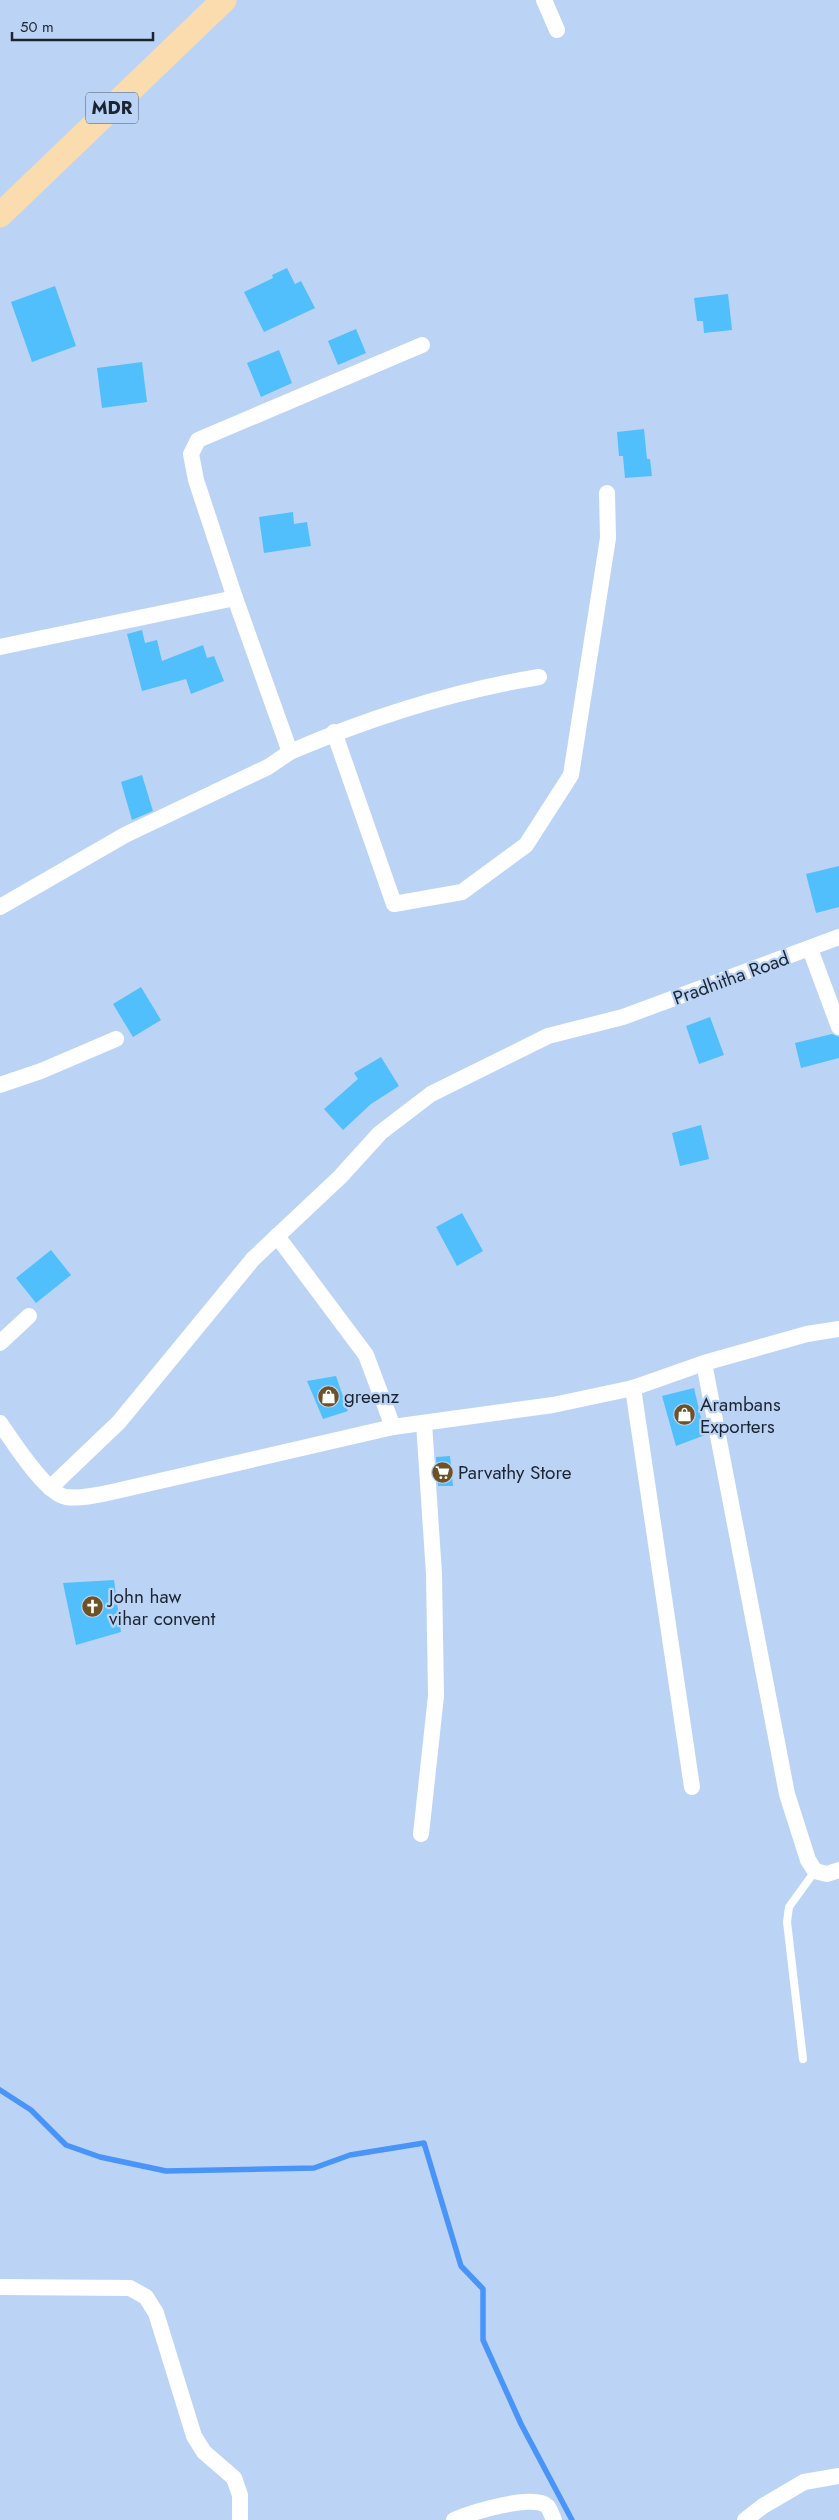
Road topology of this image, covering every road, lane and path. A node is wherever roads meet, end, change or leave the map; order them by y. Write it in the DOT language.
graph roads {
  1 [pos="224,0"];
  2 [pos="544,0"];
  3 [pos="557,30"];
  4 [pos="0,215"];
  5 [pos="422,345"];
  6 [pos="607,493"];
  7 [pos="235,598"];
  8 [pos="0,647"];
  9 [pos="539,677"];
  10 [pos="334,732"];
  11 [pos="290,752"];
  12 [pos="0,907"];
  13 [pos="839,936"];
  14 [pos="810,949"];
  15 [pos="839,1027"];
  16 [pos="116,1039"];
  17 [pos="0,1085"];
  18 [pos="277,1236"];
  19 [pos="30,1316"];
  20 [pos="839,1329"];
  21 [pos="0,1343"];
  22 [pos="704,1363"];
  23 [pos="633,1388"];
  24 [pos="0,1423"];
  25 [pos="424,1423"];
  26 [pos="393,1427"];
  27 [pos="50,1488"];
  28 [pos="692,1787"];
  29 [pos="420,1834"];
  30 [pos="839,1870"];
  31 [pos="815,1871"];
  32 [pos="804,2059"];
  33 [pos="1,2283"];
  34 [pos="839,2476"];
  35 [pos="240,2520"];
  36 [pos="454,2520"];
  37 [pos="554,2520"];
  38 [pos="745,2520"];
  1 -- 4 [label="main road, MDR"];
  2 -- 3 [label="street"];
  5 -- 7 [label="street"];
  6 -- 10 [label="street"];
  7 -- 8 [label="street"];
  7 -- 11 [label="street"];
  9 -- 10 [label="street"];
  10 -- 11 [label="street"];
  11 -- 12 [label="street"];
  13 -- 14 [label="street, Pradhitha Road"];
  14 -- 15 [label="street"];
  14 -- 18 [label="street, Pradhitha Road"];
  16 -- 17 [label="street"];
  18 -- 26 [label="street"];
  18 -- 27 [label="street, Pradhitha Road"];
  19 -- 21 [label="street"];
  20 -- 22 [label="street"];
  22 -- 23 [label="street"];
  22 -- 31 [label="street"];
  23 -- 25 [label="street"];
  23 -- 28 [label="street"];
  24 -- 27 [label="street"];
  25 -- 26 [label="street"];
  25 -- 29 [label="street"];
  26 -- 27 [label="street"];
  30 -- 31 [label="street"];
  31 -- 32 [label="lane"];
  33 -- 35 [label="street"];
  34 -- 38 [label="street"];
  36 -- 37 [label="street"];
}
